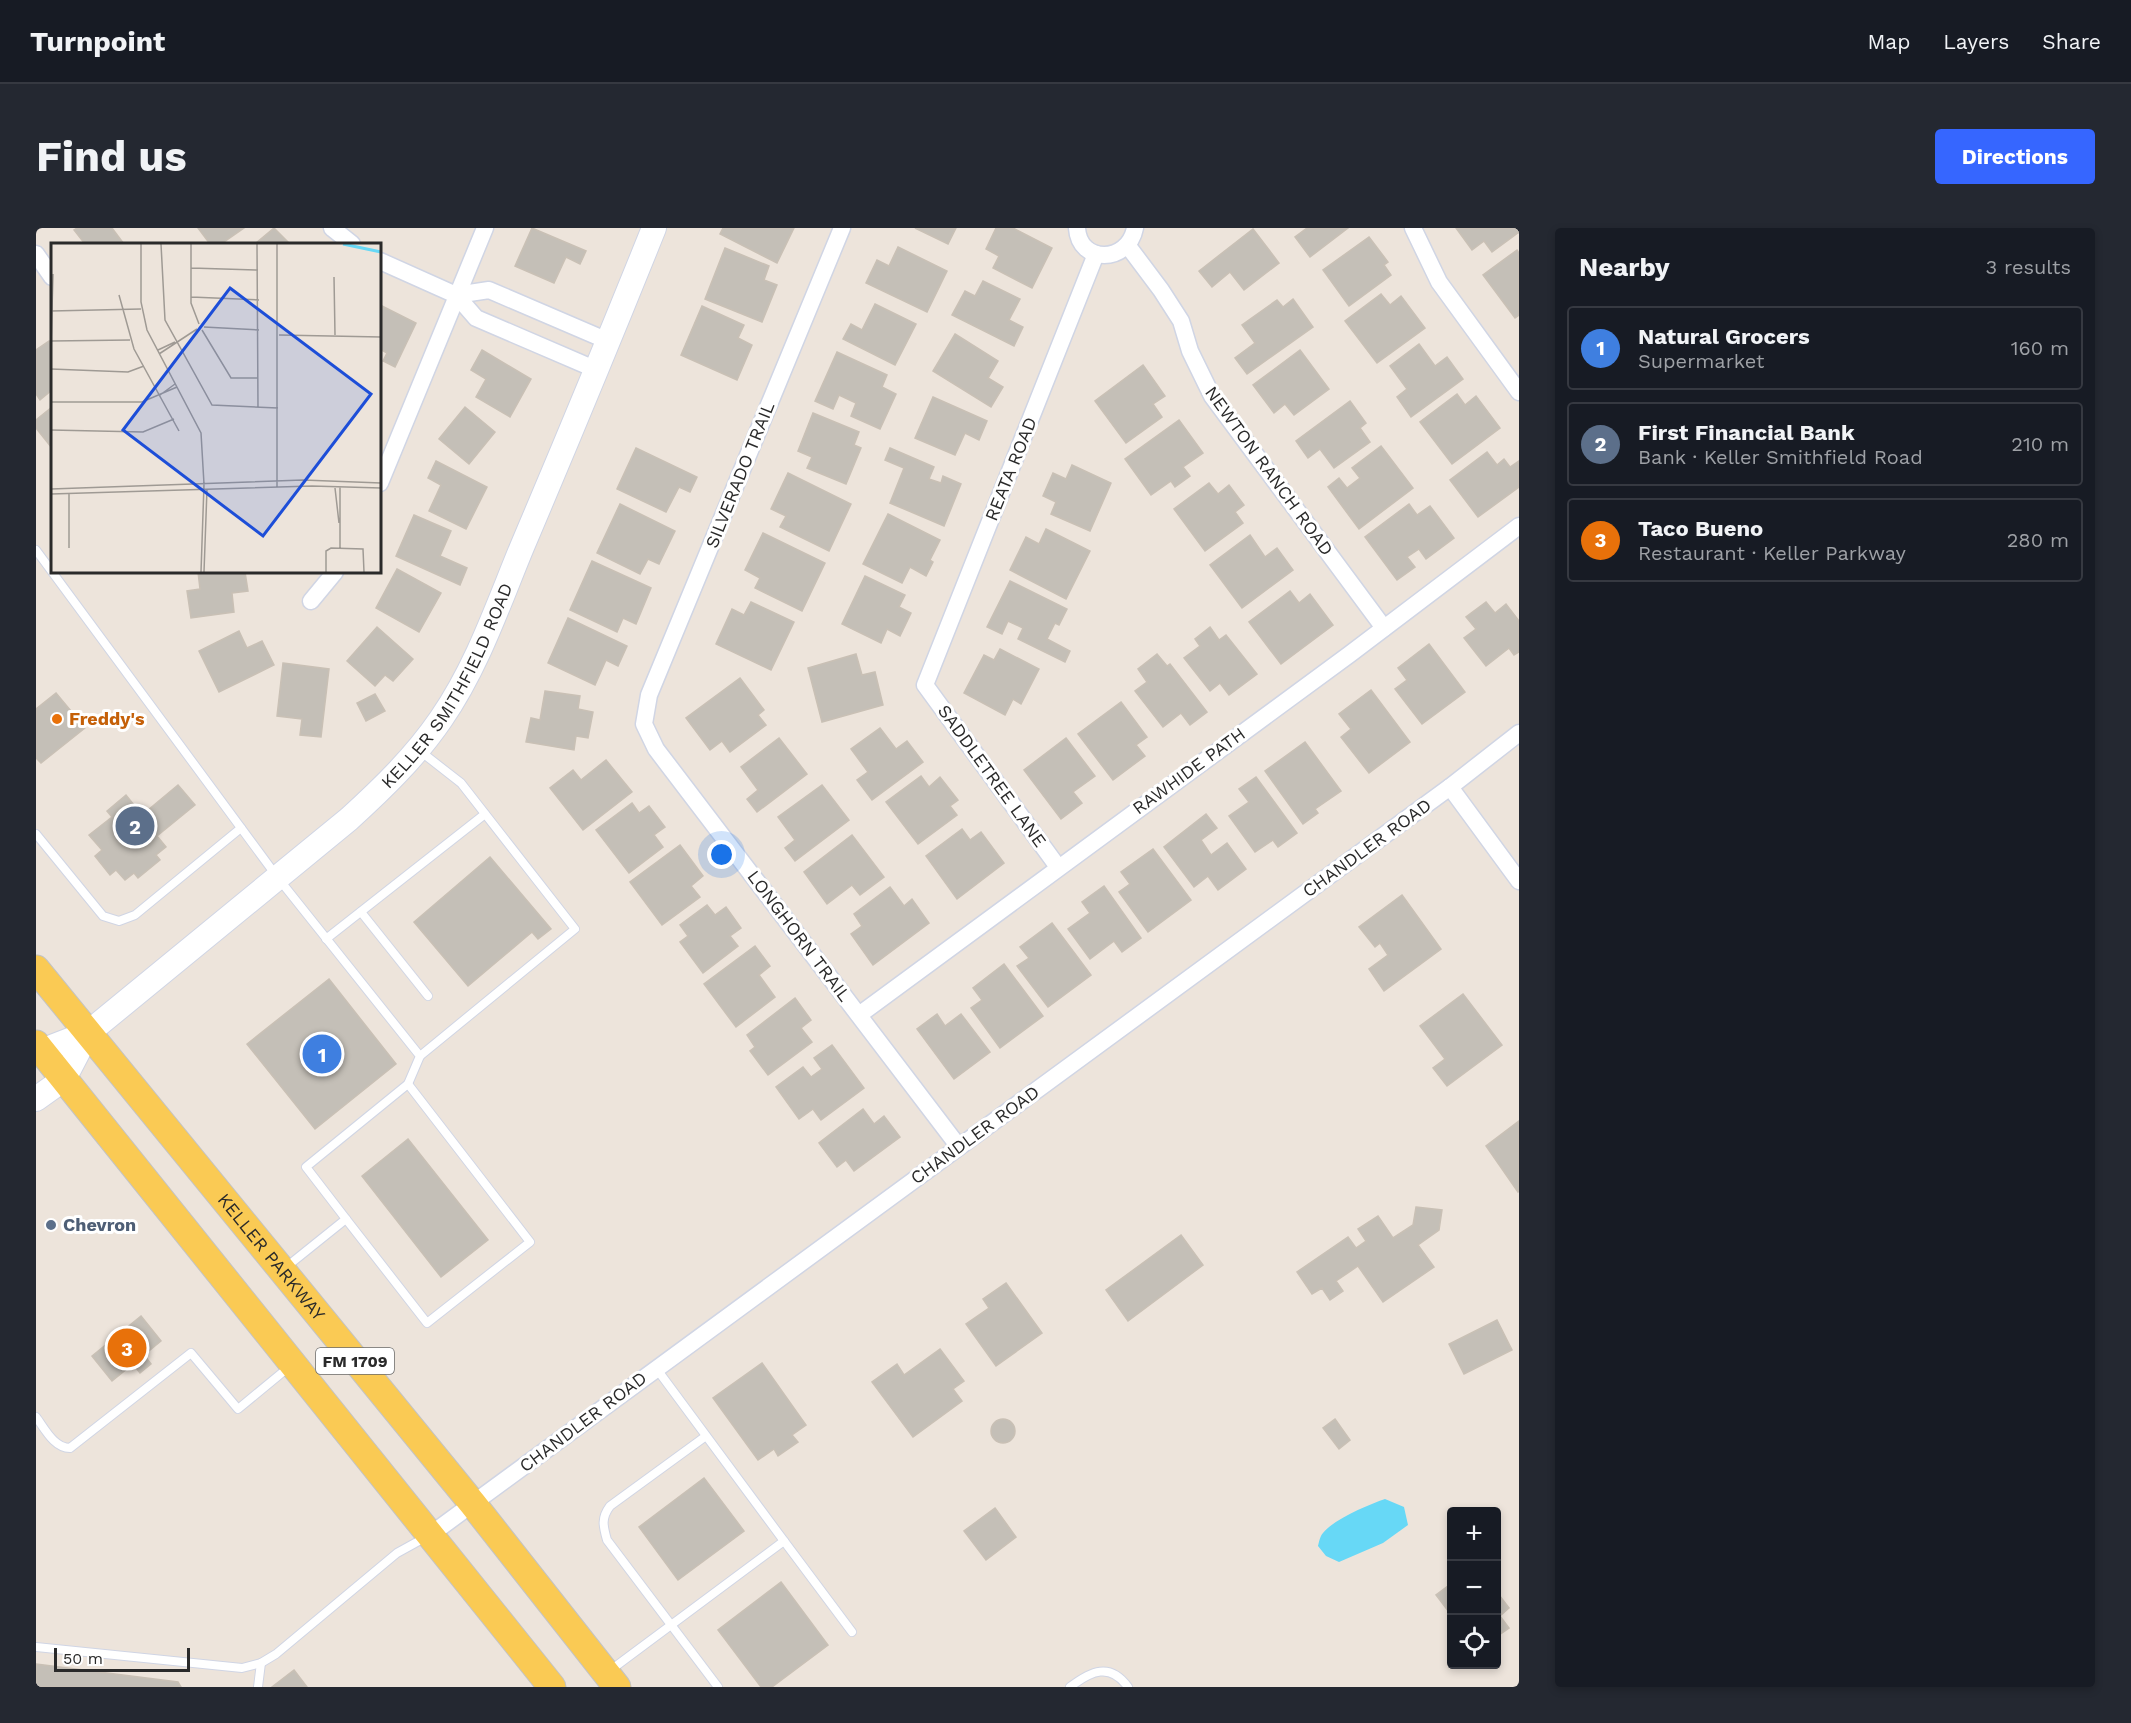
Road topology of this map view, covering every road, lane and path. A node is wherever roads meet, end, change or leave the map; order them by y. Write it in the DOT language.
graph roads {
  1 [pos="332,228"];
  2 [pos="485,228"];
  3 [pos="654,228"];
  4 [pos="842,228"];
  5 [pos="1077,228"];
  6 [pos="1135,228"];
  7 [pos="1413,228"];
  8 [pos="351,243"];
  9 [pos="1128,246"];
  10 [pos="36,254"];
  11 [pos="1096,254"];
  12 [pos="381,261"];
  13 [pos="51,276"];
  14 [pos="456,295"];
  15 [pos="609,341"];
  16 [pos="597,370"];
  17 [pos="1519,392"];
  18 [pos="381,481"];
  19 [pos="1519,526"];
  20 [pos="36,550"];
  21 [pos="51,570"];
  22 [pos="53,573"];
  23 [pos="333,573"];
  24 [pos="311,601"];
  25 [pos="1384,628"];
  26 [pos="925,685"];
  27 [pos="644,724"];
  28 [pos="1519,733"];
  29 [pos="418,750"];
  30 [pos="1450,787"];
  31 [pos="485,814"];
  32 [pos="241,828"];
  33 [pos="36,834"];
  34 [pos="1058,867"];
  35 [pos="278,878"];
  36 [pos="1519,881"];
  37 [pos="361,912"];
  38 [pos="326,939"];
  39 [pos="36,969"];
  40 [pos="428,996"];
  41 [pos="859,1015"];
  42 [pos="88,1033"];
  43 [pos="37,1049"];
  44 [pos="420,1056"];
  45 [pos="64,1078"];
  46 [pos="408,1084"];
  47 [pos="36,1099"];
  48 [pos="959,1146"];
  49 [pos="346,1219"];
  50 [pos="281,1271"];
  51 [pos="293,1364"];
  52 [pos="656,1368"];
  53 [pos="36,1417"];
  54 [pos="706,1436"];
  55 [pos="473,1504"];
  56 [pos="430,1535"];
  57 [pos="784,1541"];
  58 [pos="671,1624"];
  59 [pos="852,1632"];
  60 [pos="36,1647"];
  61 [pos="261,1663"];
  62 [pos="612,1680"];
  63 [pos="258,1687"];
  64 [pos="552,1687"];
  65 [pos="718,1687"];
  66 [pos="1070,1687"];
  67 [pos="1128,1687"];
  1 -- 8 [label="street"];
  2 -- 14 [label="street"];
  3 -- 15 [label="main road, KELLER SMITHFIELD ROAD"];
  4 -- 27 [label="street, SILVERADO TRAIL"];
  5 -- 11 [label="street"];
  6 -- 9 [label="street"];
  7 -- 17 [label="street"];
  9 -- 11 [label="street"];
  9 -- 25 [label="street, NEWTON RANCH ROAD"];
  10 -- 13 [label="street"];
  11 -- 26 [label="street, REATA ROAD"];
  12 -- 14 [label="street"];
  14 -- 15 [label="street"];
  14 -- 16 [label="street"];
  14 -- 18 [label="street"];
  15 -- 16 [label="main road, KELLER SMITHFIELD ROAD"];
  16 -- 29 [label="main road, KELLER SMITHFIELD ROAD"];
  19 -- 25 [label="street, RAWHIDE PATH"];
  20 -- 21 [label="lane"];
  22 -- 32 [label="lane"];
  23 -- 24 [label="street"];
  25 -- 34 [label="street, RAWHIDE PATH"];
  26 -- 34 [label="street, SADDLETREE LANE"];
  27 -- 41 [label="street, LONGHORN TRAIL"];
  28 -- 30 [label="street, CHANDLER ROAD"];
  29 -- 31 [label="lane"];
  29 -- 35 [label="main road, KELLER SMITHFIELD ROAD"];
  30 -- 36 [label="street"];
  30 -- 48 [label="street, CHANDLER ROAD"];
  31 -- 37 [label="lane"];
  31 -- 44 [label="lane"];
  32 -- 33 [label="lane"];
  32 -- 35 [label="lane"];
  34 -- 41 [label="street, RAWHIDE PATH"];
  35 -- 38 [label="lane"];
  35 -- 42 [label="main road, KELLER SMITHFIELD ROAD"];
  37 -- 38 [label="lane"];
  37 -- 40 [label="lane"];
  38 -- 44 [label="lane"];
  39 -- 42 [label="main road, KELLER PARKWAY / FM 1709"];
  41 -- 48 [label="street, LONGHORN TRAIL"];
  42 -- 43 [label="main road"];
  42 -- 45 [label="main road"];
  42 -- 50 [label="main road, KELLER PARKWAY / FM 1709"];
  43 -- 45 [label="main road, FM 1709"];
  44 -- 46 [label="lane"];
  45 -- 47 [label="main road"];
  45 -- 51 [label="main road, FM 1709"];
  46 -- 49 [label="lane"];
  46 -- 49 [label="lane"];
  48 -- 52 [label="street, CHANDLER ROAD"];
  49 -- 50 [label="lane"];
  50 -- 55 [label="main road, KELLER PARKWAY / FM 1709"];
  51 -- 53 [label="lane"];
  51 -- 56 [label="main road, FM 1709"];
  52 -- 54 [label="lane"];
  52 -- 55 [label="street, CHANDLER ROAD"];
  54 -- 57 [label="lane"];
  54 -- 58 [label="lane"];
  55 -- 56 [label="street, CHANDLER ROAD"];
  55 -- 62 [label="main road, KELLER PARKWAY / FM 1709"];
  56 -- 61 [label="lane"];
  56 -- 64 [label="main road, FM 1709"];
  57 -- 58 [label="lane"];
  57 -- 59 [label="lane"];
  58 -- 62 [label="lane"];
  58 -- 65 [label="lane"];
  60 -- 61 [label="lane"];
  61 -- 63 [label="lane"];
  66 -- 67 [label="lane"];
}
